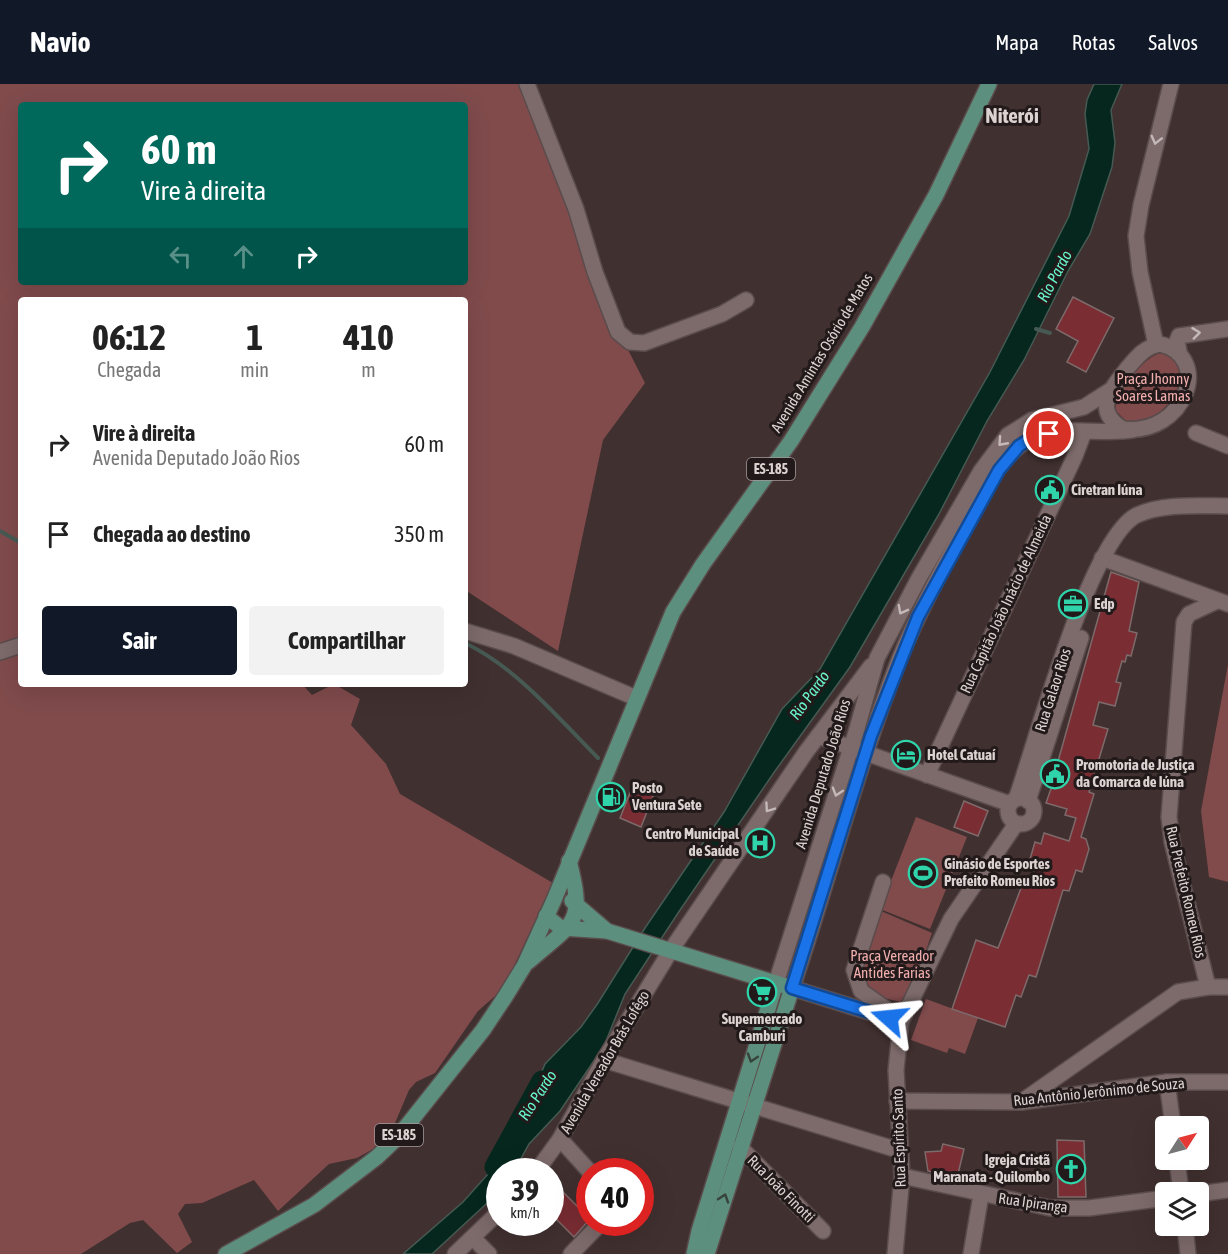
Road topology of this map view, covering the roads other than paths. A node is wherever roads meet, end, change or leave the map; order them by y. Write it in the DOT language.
graph roads {
  1 [pos="527,84"];
  2 [pos="989,84"];
  3 [pos="1171,84"];
  4 [pos="746,300"];
  5 [pos="1228,329"];
  6 [pos="1156,345"];
  7 [pos="1179,351"];
  8 [pos="1109,392"];
  9 [pos="1134,430"];
  10 [pos="1084,432"];
  11 [pos="1196,433"];
  12 [pos="1228,446"];
  13 [pos="1228,506"];
  14 [pos="1102,558"];
  15 [pos="1222,602"];
  16 [pos="468,632"];
  17 [pos="18,646"];
  18 [pos="0,652"];
  19 [pos="877,658"];
  20 [pos="636,698"];
  21 [pos="818,736"];
  22 [pos="850,748"];
  23 [pos="867,753"];
  24 [pos="927,775"];
  25 [pos="1018,801"];
  26 [pos="1016,824"];
  27 [pos="569,861"];
  28 [pos="883,882"];
  29 [pos="554,900"];
  30 [pos="579,906"];
  31 [pos="546,916"];
  32 [pos="567,929"];
  33 [pos="609,931"];
  34 [pos="665,948"];
  35 [pos="524,966"];
  36 [pos="776,983"];
  37 [pos="1208,987"];
  38 [pos="1228,987"];
  39 [pos="792,988"];
  40 [pos="895,1020"];
  41 [pos="604,1060"];
  42 [pos="1167,1082"];
  43 [pos="1228,1082"];
  44 [pos="897,1101"];
  45 [pos="1022,1102"];
  46 [pos="745,1106"];
  47 [pos="1172,1116"];
  48 [pos="560,1139"];
  49 [pos="740,1147"];
  50 [pos="901,1151"];
  51 [pos="546,1158"];
  52 [pos="577,1158"];
  53 [pos="902,1176"];
  54 [pos="1228,1190"];
  55 [pos="1209,1193"];
  56 [pos="981,1195"];
  57 [pos="1155,1199"];
  58 [pos="486,1225"];
  59 [pos="823,1231"];
  60 [pos="588,1236"];
  61 [pos="1186,1236"];
  62 [pos="473,1238"];
  63 [pos="226,1254"];
  64 [pos="454,1254"];
  65 [pos="489,1254"];
  66 [pos="571,1254"];
  67 [pos="694,1254"];
  68 [pos="708,1254"];
  69 [pos="895,1254"];
  70 [pos="971,1254"];
  71 [pos="1188,1254"];
  1 -- 4 [label="street"];
  2 -- 20 [label="main road, Avenida Amintas Osório de Matos / ES-185"];
  3 -- 6 [label="street, one-way"];
  7 -- 5 [label="street, one-way"];
  6 -- 7 [label="street"];
  6 -- 8 [label="street"];
  7 -- 9 [label="street"];
  8 -- 9 [label="street"];
  8 -- 19 [label="street, Avenida Deputado João Rios, one-way"];
  9 -- 10 [label="street, Avenida Deputado João Rios"];
  10 -- 23 [label="street, Avenida Deputado João Rios"];
  10 -- 24 [label="street, Rua Capitão João Inácio de Almeida"];
  11 -- 12 [label="street"];
  13 -- 14 [label="street, Rua Galaor Rios"];
  14 -- 15 [label="street"];
  14 -- 25 [label="street, Rua Galaor Rios"];
  15 -- 37 [label="street, Rua Prefeito Romeu Rios"];
  16 -- 20 [label="street"];
  17 -- 18 [label="street"];
  19 -- 21 [label="street, Avenida Vereador Brás Lofêgo"];
  19 -- 22 [label="street, Avenida Deputado João Rios"];
  20 -- 27 [label="main road, Avenida Amintas Osório de Matos / ES-185"];
  21 -- 22 [label="street"];
  21 -- 34 [label="street, Avenida Vereador Brás Lofêgo, one-way"];
  22 -- 23 [label="street"];
  22 -- 36 [label="street, Avenida Deputado João Rios, one-way"];
  23 -- 24 [label="street"];
  23 -- 39 [label="street, Avenida Deputado João Rios"];
  24 -- 25 [label="street"];
  25 -- 26 [label="street"];
  25 -- 26 [label="street, Rua Galaor Rios"];
  26 -- 40 [label="street, Rua Galaor Rios"];
  27 -- 29 [label="main road, ES-185"];
  27 -- 30 [label="main road"];
  28 -- 40 [label="street"];
  29 -- 30 [label="main road"];
  29 -- 31 [label="main road, ES-185"];
  30 -- 32 [label="main road"];
  30 -- 33 [label="main road"];
  31 -- 32 [label="main road"];
  31 -- 35 [label="main road, ES-185"];
  32 -- 33 [label="main road"];
  32 -- 35 [label="main road"];
  33 -- 34 [label="main road"];
  34 -- 36 [label="main road"];
  34 -- 41 [label="street, Avenida Vereador Brás Lofêgo"];
  35 -- 63 [label="main road, ES-185"];
  36 -- 39 [label="main road"];
  36 -- 46 [label="main road, Avenida Deputado João Rios, one-way"];
  37 -- 38 [label="street"];
  37 -- 45 [label="street"];
  39 -- 40 [label="street"];
  39 -- 46 [label="main road, Avenida Deputado João Rios"];
  40 -- 44 [label="street, Rua Espírito Santo"];
  41 -- 46 [label="street"];
  41 -- 48 [label="street, Avenida Vereador Brás Lofêgo"];
  42 -- 43 [label="street, Rua Antônio Jerônimo de Souza"];
  42 -- 45 [label="street, Rua Antônio Jerônimo de Souza"];
  42 -- 47 [label="street"];
  44 -- 45 [label="street, Rua Antônio Jerônimo de Souza"];
  44 -- 50 [label="street, Rua Espírito Santo"];
  46 -- 49 [label="main road, Avenida Deputado João Rios"];
  46 -- 50 [label="street"];
  46 -- 67 [label="main road, Avenida Deputado João Rios"];
  48 -- 51 [label="street, Avenida Vereador Brás Lofêgo"];
  48 -- 52 [label="street"];
  49 -- 59 [label="street, Rua João Finotti"];
  68 -- 49 [label="main road, Avenida Deputado João Rios, one-way"];
  50 -- 53 [label="street, Rua Espírito Santo"];
  53 -- 56 [label="street, Rua Ipiranga"];
  53 -- 69 [label="street, Rua Espírito Santo"];
  54 -- 55 [label="street"];
  56 -- 57 [label="street, Rua Ipiranga"];
  56 -- 70 [label="street"];
  58 -- 62 [label="street"];
  60 -- 66 [label="street"];
  61 -- 71 [label="street"];
  62 -- 64 [label="street"];
  62 -- 65 [label="street"];
}
